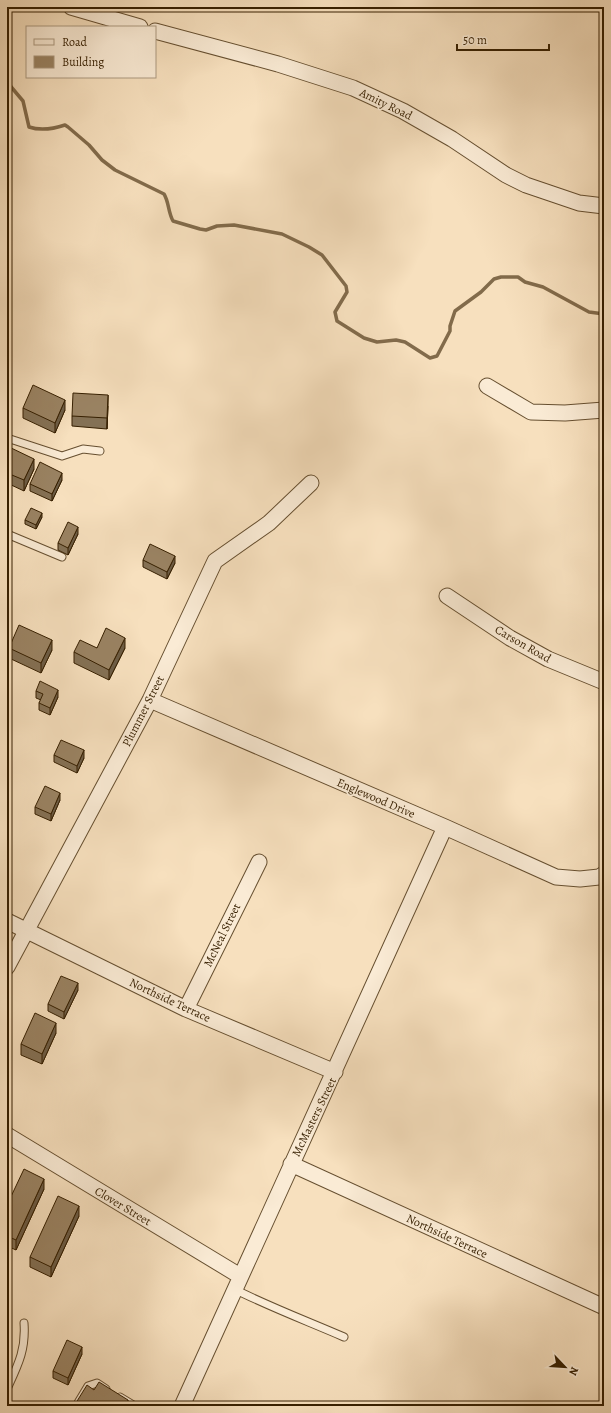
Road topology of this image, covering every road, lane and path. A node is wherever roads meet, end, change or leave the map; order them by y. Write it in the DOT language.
graph roads {
  1 [pos="71,7"];
  2 [pos="137,26"];
  3 [pos="156,31"];
  4 [pos="604,206"];
  5 [pos="487,386"];
  6 [pos="604,410"];
  7 [pos="7,438"];
  8 [pos="100,451"];
  9 [pos="311,483"];
  10 [pos="7,534"];
  11 [pos="62,557"];
  12 [pos="447,596"];
  13 [pos="604,682"];
  14 [pos="150,700"];
  15 [pos="445,827"];
  16 [pos="258,862"];
  17 [pos="604,874"];
  18 [pos="7,921"];
  19 [pos="26,930"];
  20 [pos="7,967"];
  21 [pos="186,1009"];
  22 [pos="335,1072"];
  23 [pos="7,1135"];
  24 [pos="290,1164"];
  25 [pos="237,1282"];
  26 [pos="604,1308"];
  27 [pos="24,1323"];
  28 [pos="344,1337"];
  29 [pos="7,1389"];
  30 [pos="76,1406"];
  31 [pos="135,1406"];
  32 [pos="182,1406"];
  1 -- 2 [label="street"];
  3 -- 4 [label="street, Amity Road"];
  5 -- 6 [label="street"];
  7 -- 8 [label="lane"];
  9 -- 14 [label="street, Plummer Street"];
  10 -- 11 [label="lane"];
  12 -- 13 [label="street, Carson Road"];
  14 -- 15 [label="street, Englewood Drive"];
  14 -- 19 [label="street, Plummer Street"];
  15 -- 17 [label="street, Englewood Drive"];
  15 -- 22 [label="street, McMasters Street"];
  16 -- 21 [label="street, McNeal Street"];
  18 -- 19 [label="street, Northside Terrace"];
  19 -- 20 [label="street, Plummer Street"];
  19 -- 21 [label="street, Northside Terrace"];
  21 -- 22 [label="street, Northside Terrace"];
  22 -- 24 [label="street, McMasters Street"];
  23 -- 25 [label="street, Clover Street"];
  24 -- 25 [label="street, McMasters Street"];
  24 -- 26 [label="street, Northside Terrace"];
  25 -- 28 [label="lane"];
  25 -- 32 [label="street, McMasters Street"];
  27 -- 29 [label="lane"];
  30 -- 31 [label="lane"];
}
